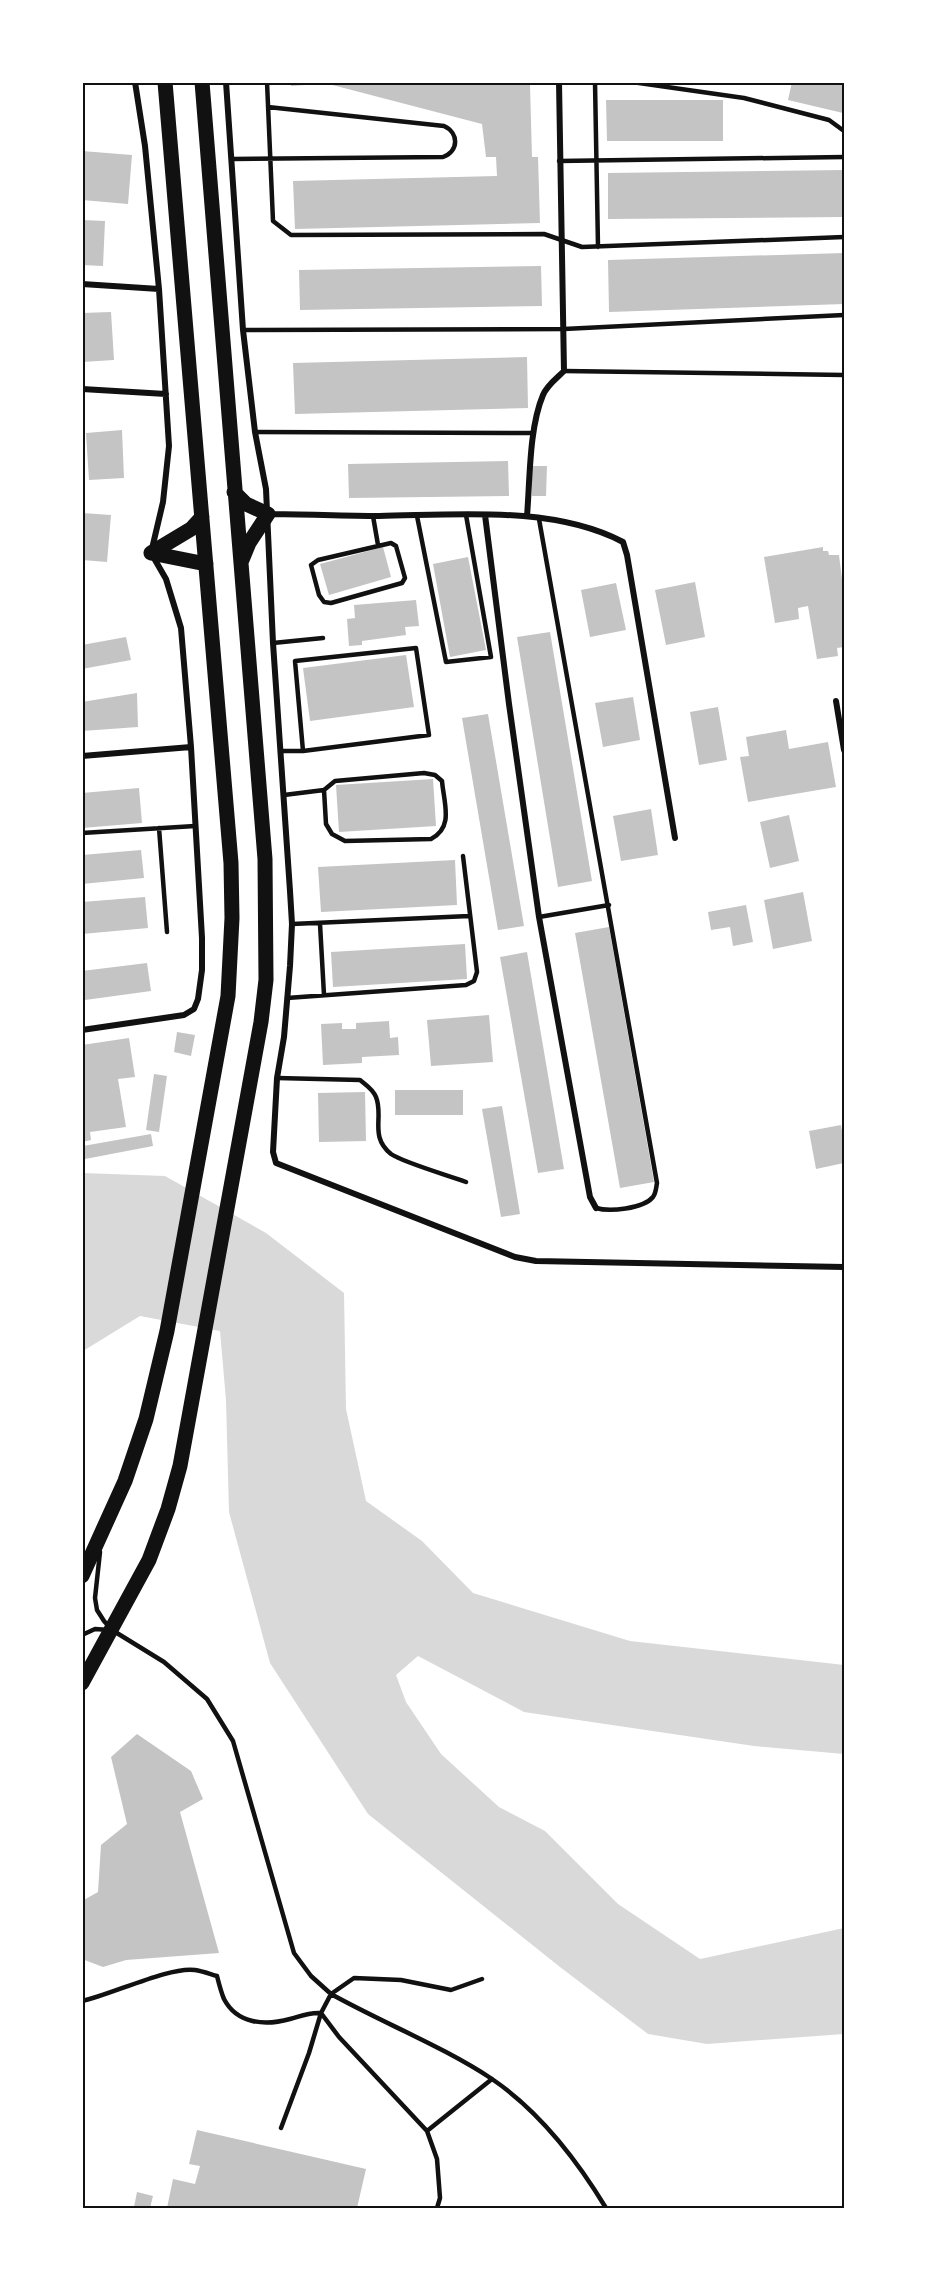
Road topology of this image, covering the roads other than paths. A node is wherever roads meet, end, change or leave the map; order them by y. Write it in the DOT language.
graph roads {
  1 [pos="135,82"];
  2 [pos="165,82"];
  3 [pos="202,82"];
  4 [pos="226,82"];
  5 [pos="267,82"];
  6 [pos="559,82"];
  7 [pos="595,82"];
  8 [pos="632,82"];
  9 [pos="268,107"];
  10 [pos="844,131"];
  11 [pos="844,157"];
  12 [pos="271,158"];
  13 [pos="232,159"];
  14 [pos="596,160"];
  15 [pos="559,161"];
  16 [pos="844,237"];
  17 [pos="561,242"];
  18 [pos="598,247"];
  19 [pos="82,284"];
  20 [pos="159,289"];
  21 [pos="844,315"];
  22 [pos="564,329"];
  23 [pos="243,330"];
  24 [pos="564,371"];
  25 [pos="844,375"];
  26 [pos="82,389"];
  27 [pos="166,394"];
  28 [pos="255,432"];
  29 [pos="533,433"];
  30 [pos="234,492"];
  31 [pos="268,514"];
  32 [pos="466,515"];
  33 [pos="485,515"];
  34 [pos="373,516"];
  35 [pos="417,516"];
  36 [pos="527,516"];
  37 [pos="202,517"];
  38 [pos="539,519"];
  39 [pos="378,545"];
  40 [pos="151,553"];
  41 [pos="206,564"];
  42 [pos="241,564"];
  43 [pos="322,638"];
  44 [pos="273,643"];
  45 [pos="836,701"];
  46 [pos="191,747"];
  47 [pos="844,750"];
  48 [pos="281,751"];
  49 [pos="303,751"];
  50 [pos="82,756"];
  51 [pos="324,790"];
  52 [pos="284,795"];
  53 [pos="195,826"];
  54 [pos="159,828"];
  55 [pos="82,833"];
  56 [pos="675,838"];
  57 [pos="463,856"];
  58 [pos="609,905"];
  59 [pos="469,916"];
  60 [pos="539,917"];
  61 [pos="292,924"];
  62 [pos="320,924"];
  63 [pos="167,932"];
  64 [pos="324,995"];
  65 [pos="287,998"];
  66 [pos="82,1030"];
  67 [pos="277,1078"];
  68 [pos="466,1182"];
  69 [pos="596,1208"];
  70 [pos="844,1267"];
  71 [pos="102,1533"];
  72 [pos="82,1576"];
  73 [pos="112,1630"];
  74 [pos="82,1635"];
  75 [pos="82,1683"];
  76 [pos="482,1979"];
  77 [pos="331,1994"];
  78 [pos="82,2001"];
  79 [pos="321,2013"];
  80 [pos="492,2079"];
  81 [pos="281,2128"];
  82 [pos="428,2131"];
  83 [pos="437,2208"];
  84 [pos="606,2208"];
  1 -- 20 [label="street"];
  2 -- 37 [label="main road"];
  3 -- 30 [label="main road"];
  4 -- 13 [label="street"];
  5 -- 9 [label="lane"];
  6 -- 15 [label="street"];
  7 -- 14 [label="lane"];
  8 -- 10 [label="lane"];
  9 -- 12 [label="lane"];
  9 -- 12 [label="lane"];
  11 -- 14 [label="lane"];
  12 -- 13 [label="lane"];
  12 -- 17 [label="lane"];
  13 -- 23 [label="street"];
  14 -- 15 [label="lane"];
  14 -- 18 [label="lane"];
  15 -- 17 [label="street"];
  16 -- 18 [label="lane"];
  17 -- 18 [label="lane"];
  17 -- 22 [label="street"];
  19 -- 20 [label="street"];
  20 -- 27 [label="street"];
  21 -- 22 [label="lane"];
  22 -- 23 [label="lane"];
  22 -- 24 [label="street"];
  23 -- 28 [label="street"];
  24 -- 25 [label="lane"];
  24 -- 29 [label="street"];
  26 -- 27 [label="street"];
  27 -- 40 [label="street"];
  28 -- 29 [label="lane"];
  28 -- 31 [label="street"];
  29 -- 36 [label="street"];
  30 -- 31 [label="main road"];
  30 -- 42 [label="main road"];
  31 -- 34 [label="street"];
  31 -- 42 [label="main road"];
  31 -- 44 [label="street"];
  32 -- 33 [label="street"];
  32 -- 35 [label="street"];
  32 -- 35 [label="lane"];
  33 -- 36 [label="street"];
  33 -- 60 [label="street"];
  34 -- 35 [label="street"];
  34 -- 39 [label="lane"];
  36 -- 38 [label="street"];
  37 -- 40 [label="main road"];
  37 -- 41 [label="main road"];
  38 -- 56 [label="street"];
  38 -- 58 [label="lane"];
  39 -- 39 [label="lane"];
  40 -- 41 [label="main road"];
  40 -- 46 [label="street"];
  41 -- 71 [label="main road"];
  42 -- 73 [label="main road"];
  43 -- 44 [label="lane"];
  44 -- 48 [label="street"];
  45 -- 47 [label="street"];
  46 -- 50 [label="street"];
  46 -- 53 [label="street"];
  48 -- 49 [label="lane"];
  48 -- 52 [label="street"];
  49 -- 49 [label="lane"];
  51 -- 51 [label="lane"];
  51 -- 52 [label="lane"];
  52 -- 61 [label="street"];
  53 -- 54 [label="lane"];
  53 -- 66 [label="street"];
  54 -- 55 [label="lane"];
  54 -- 63 [label="lane"];
  57 -- 59 [label="lane"];
  58 -- 60 [label="lane"];
  58 -- 69 [label="lane"];
  59 -- 62 [label="lane"];
  59 -- 64 [label="lane"];
  60 -- 69 [label="street"];
  61 -- 62 [label="lane"];
  61 -- 65 [label="street"];
  62 -- 64 [label="lane"];
  64 -- 65 [label="lane"];
  65 -- 67 [label="street"];
  67 -- 68 [label="lane"];
  67 -- 70 [label="street"];
  71 -- 72 [label="main road"];
  71 -- 73 [label="lane"];
  73 -- 74 [label="lane"];
  73 -- 75 [label="main road"];
  73 -- 77 [label="lane"];
  76 -- 77 [label="lane"];
  77 -- 79 [label="lane"];
  77 -- 80 [label="lane"];
  78 -- 79 [label="lane"];
  79 -- 81 [label="lane"];
  79 -- 82 [label="lane"];
  80 -- 82 [label="lane"];
  80 -- 84 [label="lane"];
  82 -- 83 [label="lane"];
}
